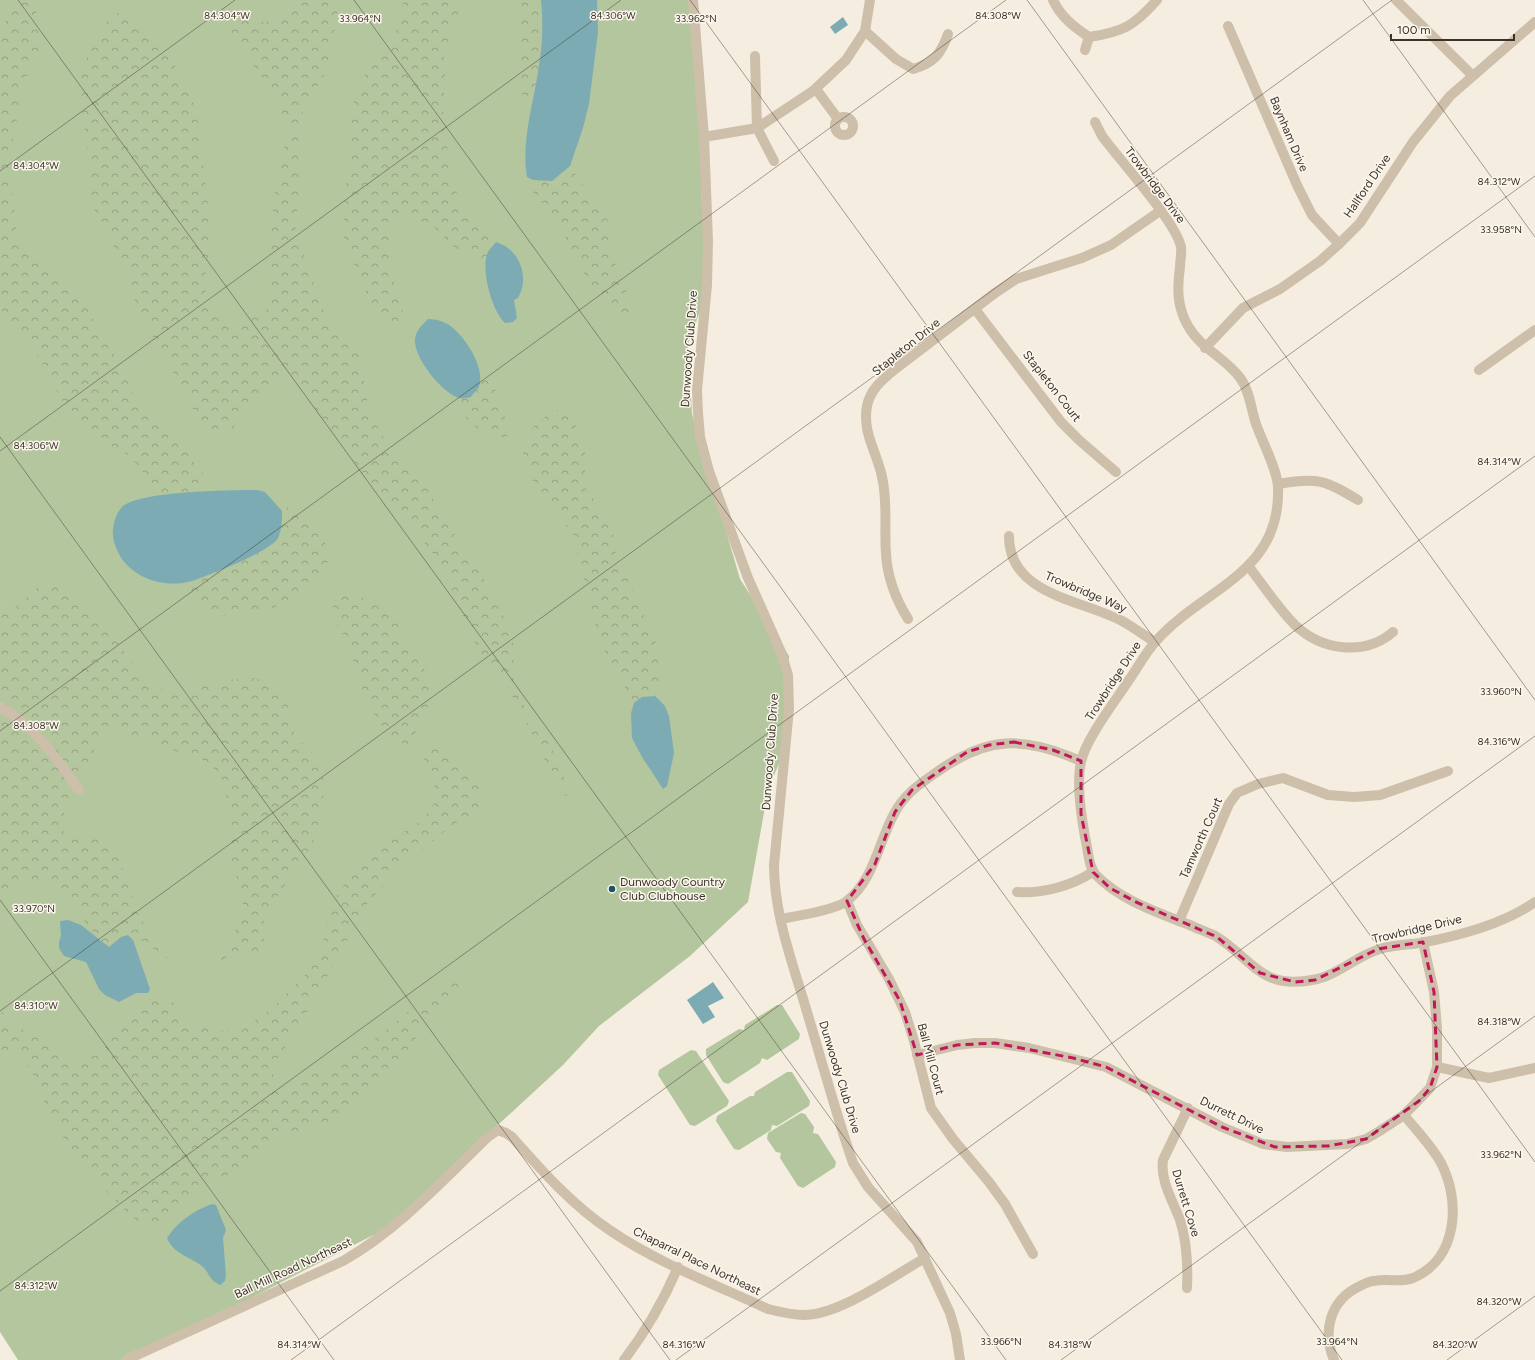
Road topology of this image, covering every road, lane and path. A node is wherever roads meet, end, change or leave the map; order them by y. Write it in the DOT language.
graph roads {
  1 [pos="693,0"];
  2 [pos="870,0"];
  3 [pos="1053,0"];
  4 [pos="1157,0"];
  5 [pos="1396,0"];
  6 [pos="1535,22"];
  7 [pos="1228,26"];
  8 [pos="865,31"];
  9 [pos="948,34"];
  10 [pos="1089,37"];
  11 [pos="1085,50"];
  12 [pos="755,56"];
  13 [pos="1472,75"];
  14 [pos="816,89"];
  15 [pos="838,119"];
  16 [pos="1095,122"];
  17 [pos="757,128"];
  18 [pos="704,137"];
  19 [pos="774,161"];
  20 [pos="1160,211"];
  21 [pos="1339,244"];
  22 [pos="975,309"];
  23 [pos="1535,330"];
  24 [pos="1205,348"];
  25 [pos="1479,370"];
  26 [pos="1116,472"];
  27 [pos="1278,484"];
  28 [pos="1358,500"];
  29 [pos="1009,536"];
  30 [pos="1249,567"];
  31 [pos="908,619"];
  32 [pos="1393,632"];
  33 [pos="1154,642"];
  34 [pos="0,707"];
  35 [pos="1081,761"];
  36 [pos="1448,771"];
  37 [pos="79,790"];
  38 [pos="1093,872"];
  39 [pos="1017,892"];
  40 [pos="847,901"];
  41 [pos="1535,902"];
  42 [pos="781,919"];
  43 [pos="1179,921"];
  44 [pos="1423,942"];
  45 [pos="917,1055"];
  46 [pos="1437,1067"];
  47 [pos="1535,1068"];
  48 [pos="1188,1108"];
  49 [pos="1404,1114"];
  50 [pos="488,1137"];
  51 [pos="1032,1254"];
  52 [pos="925,1258"];
  53 [pos="678,1267"];
  54 [pos="1187,1288"];
  55 [pos="126,1360"];
  56 [pos="624,1360"];
  57 [pos="960,1360"];
  58 [pos="1334,1360"];
  1 -- 18 [label="street, Dunwoody Club Drive"];
  2 -- 8 [label="street"];
  3 -- 10 [label="street"];
  4 -- 10 [label="street"];
  5 -- 13 [label="street"];
  6 -- 13 [label="street, Hallford Drive"];
  7 -- 21 [label="street, Baynham Drive"];
  8 -- 9 [label="street"];
  8 -- 14 [label="street"];
  10 -- 11 [label="street"];
  12 -- 17 [label="street"];
  13 -- 21 [label="street, Hallford Drive"];
  14 -- 15 [label="street"];
  14 -- 17 [label="street"];
  16 -- 20 [label="street, Trowbridge Drive"];
  17 -- 18 [label="street"];
  17 -- 19 [label="street"];
  18 -- 42 [label="street, Dunwoody Club Drive"];
  20 -- 22 [label="street, Stapleton Drive"];
  20 -- 24 [label="street, Trowbridge Drive"];
  21 -- 24 [label="street, Hallford Drive"];
  22 -- 26 [label="street, Stapleton Court"];
  22 -- 31 [label="street, Stapleton Drive"];
  23 -- 25 [label="street"];
  24 -- 27 [label="street, Trowbridge Drive"];
  27 -- 28 [label="street"];
  27 -- 30 [label="street, Trowbridge Drive"];
  29 -- 33 [label="street, Trowbridge Way"];
  30 -- 32 [label="street"];
  30 -- 33 [label="street, Trowbridge Drive"];
  33 -- 35 [label="street, Trowbridge Drive"];
  34 -- 37 [label="street"];
  35 -- 38 [label="street, Trowbridge Drive"];
  35 -- 40 [label="street"];
  36 -- 43 [label="street, Tamworth Court"];
  38 -- 39 [label="street"];
  38 -- 43 [label="street, Trowbridge Drive"];
  40 -- 42 [label="street"];
  40 -- 45 [label="street, Ball Mill Court"];
  41 -- 44 [label="street, Trowbridge Drive"];
  42 -- 52 [label="street, Dunwoody Club Drive"];
  43 -- 44 [label="street, Trowbridge Drive"];
  44 -- 46 [label="street, Durrett Drive"];
  45 -- 48 [label="street, Durrett Drive"];
  45 -- 51 [label="street, Ball Mill Court"];
  46 -- 47 [label="street"];
  46 -- 49 [label="street, Durrett Drive"];
  48 -- 49 [label="street, Durrett Drive"];
  48 -- 54 [label="street, Durrett Cove"];
  49 -- 58 [label="street"];
  50 -- 53 [label="street, Chaparral Place Northeast"];
  50 -- 55 [label="street, Ball Mill Road Northeast"];
  52 -- 53 [label="street, Chaparral Place Northeast"];
  52 -- 57 [label="street, Dunwoody Club Drive"];
  53 -- 56 [label="street"];
}
